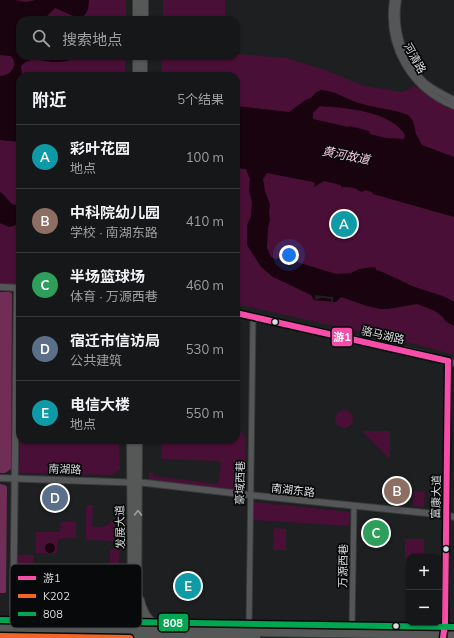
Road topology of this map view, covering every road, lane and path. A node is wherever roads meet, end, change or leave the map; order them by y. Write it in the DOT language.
graph roads {
  1 [pos="137,0"];
  2 [pos="144,0"];
  3 [pos="393,0"];
  4 [pos="398,0"];
  5 [pos="137,16"];
  6 [pos="144,16"];
  7 [pos="138,60"];
  8 [pos="142,60"];
  9 [pos="140,72"];
  10 [pos="140,72"];
  11 [pos="454,100"];
  12 [pos="454,106"];
  13 [pos="0,287"];
  14 [pos="16,288"];
  15 [pos="240,314"];
  16 [pos="253,316"];
  17 [pos="451,362"];
  18 [pos="16,430"];
  19 [pos="131,444"];
  20 [pos="138,444"];
  21 [pos="0,478"];
  22 [pos="15,478"];
  23 [pos="134,482"];
  24 [pos="250,495"];
  25 [pos="354,506"];
  26 [pos="446,515"];
  27 [pos="454,517"];
  28 [pos="14,564"];
  29 [pos="134,564"];
  30 [pos="142,608"];
  31 [pos="249,625"];
  32 [pos="352,625"];
  33 [pos="0,628"];
  34 [pos="105,628"];
  35 [pos="94,632"];
  36 [pos="13,633"];
  37 [pos="185,633"];
  38 [pos="0,634"];
  39 [pos="134,634"];
  40 [pos="454,635"];
  41 [pos="443,636"];
  42 [pos="113,638"];
  43 [pos="171,638"];
  44 [pos="256,638"];
  1 -- 5 [label="main road"];
  2 -- 6 [label="main road"];
  3 -- 12 [label="street, 河清路"];
  4 -- 11 [label="street, 河清路"];
  7 -- 9 [label="main road"];
  8 -- 10 [label="main road"];
  13 -- 14 [label="street"];
  15 -- 16 [label="street, 骆马湖路"];
  16 -- 17 [label="street, 骆马湖路"];
  16 -- 24 [label="street, 豪域西巷"];
  17 -- 26 [label="street, 富康大道"];
  18 -- 22 [label="street"];
  19 -- 23 [label="main road, 发展大道"];
  20 -- 23 [label="main road, 发展大道"];
  21 -- 22 [label="street, 南湖路"];
  22 -- 23 [label="street, 南湖路"];
  22 -- 28 [label="street"];
  23 -- 24 [label="street, 南湖东路"];
  23 -- 29 [label="main road, 发展大道"];
  24 -- 25 [label="street, 南湖东路"];
  24 -- 31 [label="street, 豪域西巷"];
  25 -- 26 [label="street, 南湖东路"];
  25 -- 32 [label="street, 万源西巷"];
  26 -- 27 [label="street, 南湖东路"];
  26 -- 41 [label="street, 富康大道"];
  30 -- 37 [label="main road"];
  33 -- 36 [label="main road"];
  34 -- 35 [label="main road"];
  35 -- 36 [label="main road"];
  35 -- 39 [label="main road"];
  35 -- 42 [label="main road"];
  36 -- 38 [label="main road"];
  37 -- 39 [label="main road"];
  37 -- 41 [label="main road"];
  37 -- 43 [label="main road"];
  37 -- 44 [label="main road"];
  40 -- 41 [label="main road"];
}
